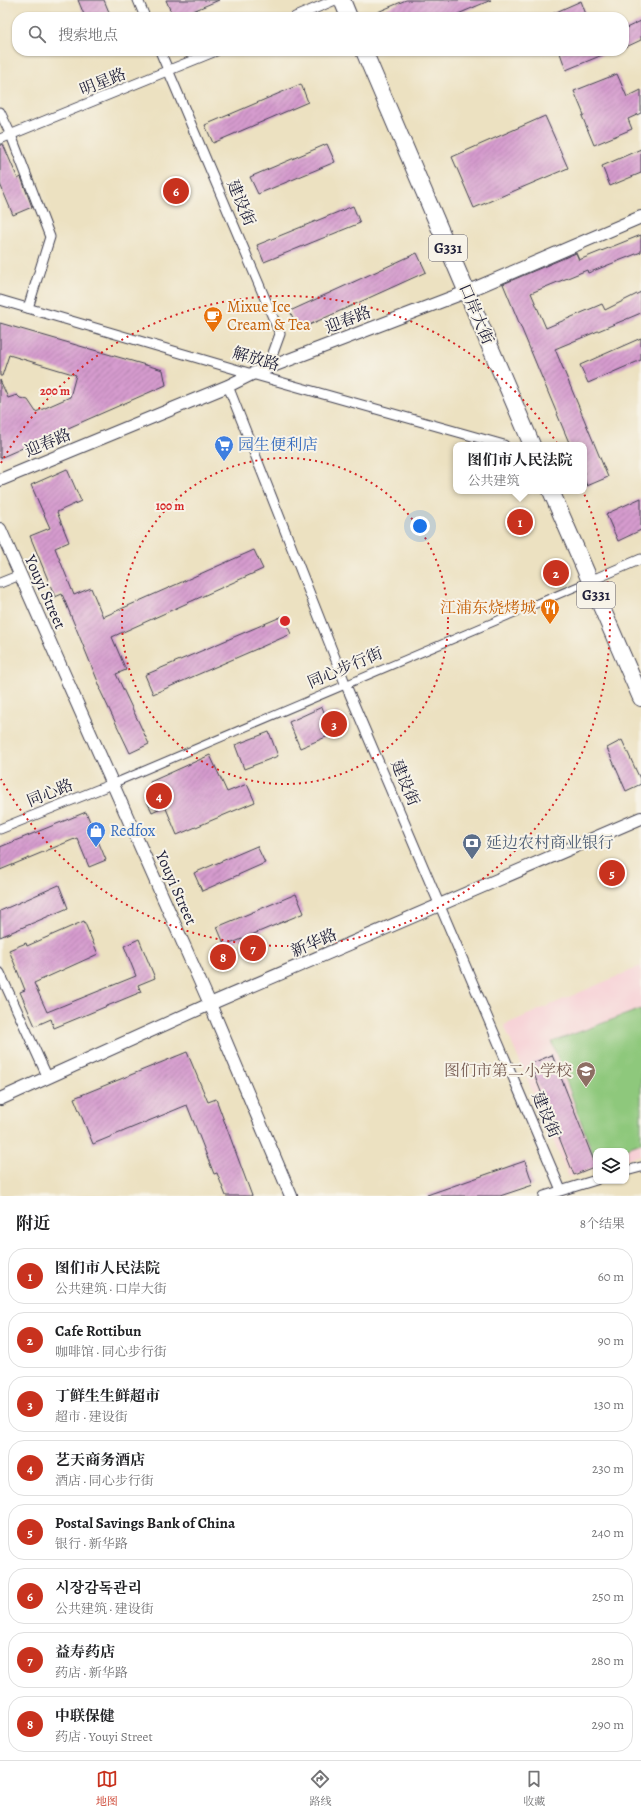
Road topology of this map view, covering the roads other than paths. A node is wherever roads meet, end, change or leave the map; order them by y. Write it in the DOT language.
graph roads {
  1 [pos="138,0"];
  2 [pos="335,0"];
  3 [pos="342,0"];
  4 [pos="143,12"];
  5 [pos="307,12"];
  6 [pos="347,12"];
  7 [pos="162,56"];
  8 [pos="204,56"];
  9 [pos="366,56"];
  10 [pos="169,71"];
  11 [pos="0,112"];
  12 [pos="11,135"];
  13 [pos="0,139"];
  14 [pos="641,217"];
  15 [pos="466,292"];
  16 [pos="0,300"];
  17 [pos="28,308"];
  18 [pos="268,368"];
  19 [pos="252,374"];
  20 [pos="228,386"];
  21 [pos="493,442"];
  22 [pos="531,442"];
  23 [pos="0,480"];
  24 [pos="552,494"];
  25 [pos="0,529"];
  26 [pos="641,559"];
  27 [pos="20,575"];
  28 [pos="590,580"];
  29 [pos="0,583"];
  30 [pos="345,683"];
  31 [pos="641,698"];
  32 [pos="112,784"];
  33 [pos="641,818"];
  34 [pos="0,829"];
  35 [pos="442,906"];
  36 [pos="0,973"];
  37 [pos="210,1004"];
  38 [pos="48,1078"];
  39 [pos="0,1099"];
  40 [pos="641,1166"];
  41 [pos="629,1170"];
  42 [pos="593,1181"];
  43 [pos="561,1190"];
  44 [pos="291,1196"];
  45 [pos="544,1196"];
  1 -- 4 [label="street"];
  2 -- 5 [label="street"];
  3 -- 6 [label="highway"];
  7 -- 10 [label="street, 建设街"];
  8 -- 10 [label="street, 明星路"];
  9 -- 15 [label="highway, 口岸大街 / G331"];
  10 -- 12 [label="street, 明星路"];
  10 -- 18 [label="street, 建设街"];
  11 -- 12 [label="street"];
  12 -- 13 [label="street, 明星路"];
  12 -- 17 [label="street"];
  14 -- 15 [label="street, 迎春路"];
  15 -- 18 [label="street, 迎春路"];
  15 -- 22 [label="highway, 口岸大街 / G331"];
  16 -- 17 [label="street, 解放路"];
  17 -- 19 [label="street, 解放路"];
  18 -- 19 [label="street, 迎春路"];
  19 -- 20 [label="street, 迎春路"];
  19 -- 21 [label="street, 解放路"];
  20 -- 23 [label="street, 迎春路"];
  20 -- 30 [label="street, 建设街"];
  24 -- 28 [label="highway, G331"];
  25 -- 27 [label="street, Youyi Street"];
  26 -- 28 [label="street"];
  27 -- 29 [label="street"];
  27 -- 32 [label="street, Youyi Street"];
  28 -- 30 [label="street, 同心步行街"];
  28 -- 31 [label="highway, G331"];
  30 -- 32 [label="street, 同心步行街"];
  30 -- 35 [label="street, 建设街"];
  32 -- 34 [label="street, 同心路"];
  32 -- 37 [label="street, Youyi Street"];
  33 -- 35 [label="street, 新华路"];
  35 -- 37 [label="street, 新华路"];
  35 -- 43 [label="street, 建设街"];
  36 -- 38 [label="street"];
  37 -- 38 [label="street, 新华路"];
  37 -- 44 [label="street, Youyi Street"];
  38 -- 39 [label="street, 新华路"];
  40 -- 41 [label="street"];
  42 -- 43 [label="street"];
  43 -- 45 [label="street"];
}
